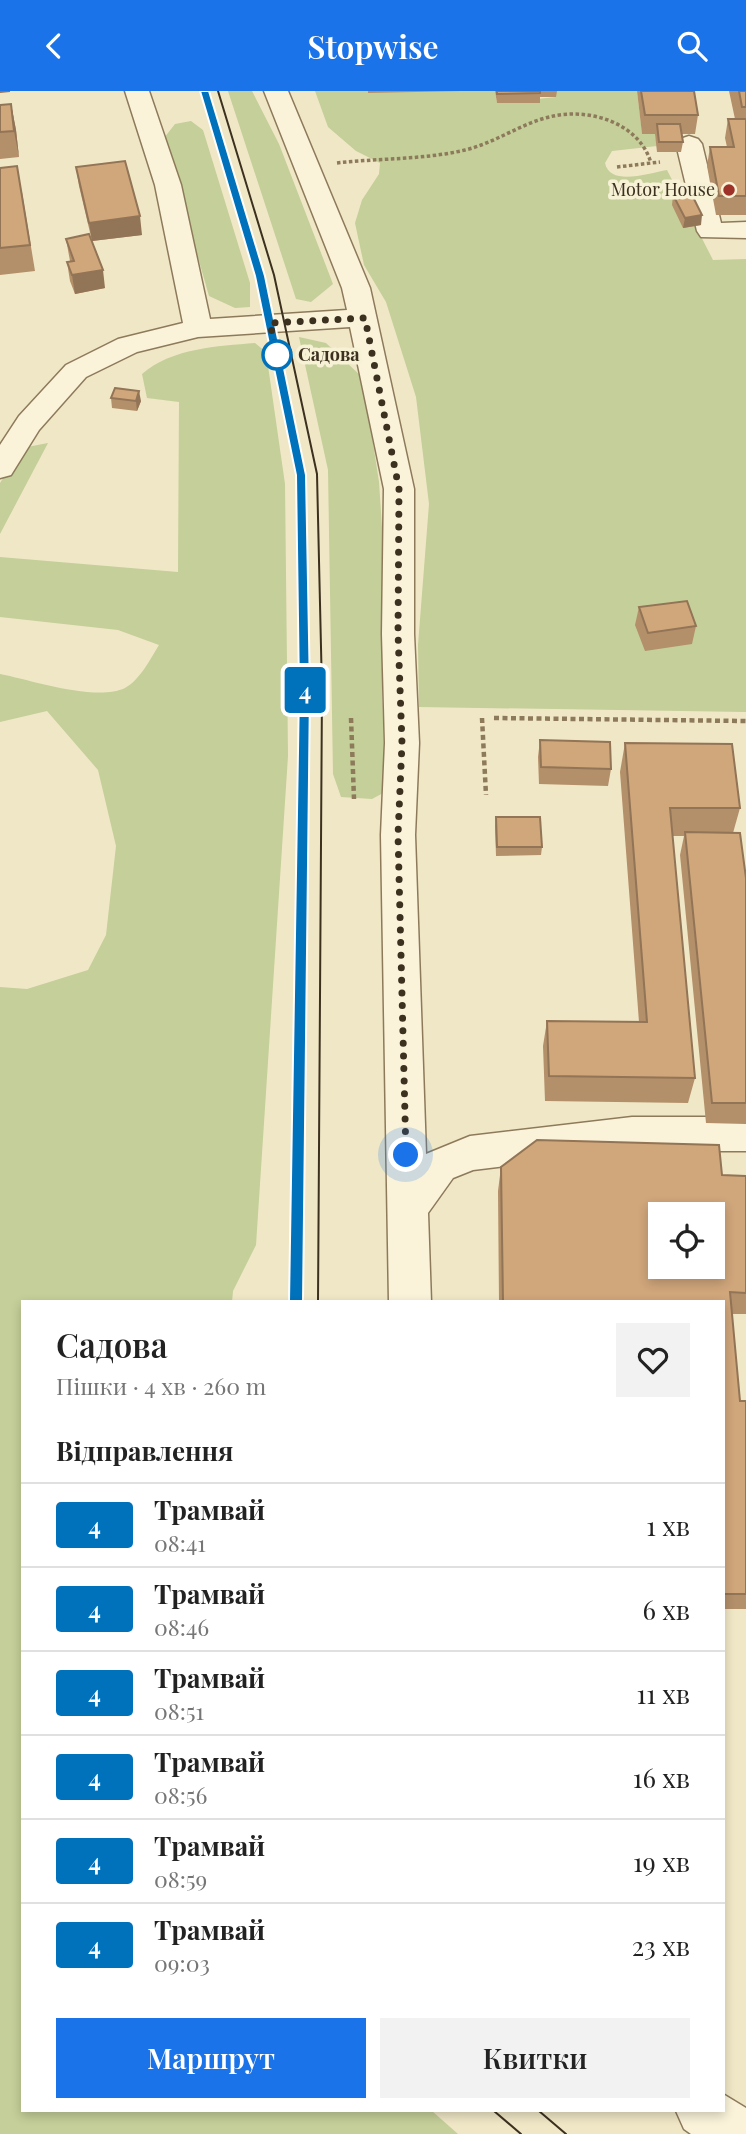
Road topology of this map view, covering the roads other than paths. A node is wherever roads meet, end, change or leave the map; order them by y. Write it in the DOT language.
graph roads {
  1 [pos="137,91"];
  2 [pos="276,91"];
  3 [pos="700,155"];
  4 [pos="746,230"];
  5 [pos="365,318"];
  6 [pos="198,328"];
  7 [pos="0,468"];
  8 [pos="746,1134"];
  9 [pos="407,1209"];
  10 [pos="410,1300"];
  11 [pos="704,2112"];
  12 [pos="740,2134"];
  1 -- 6 [label="street"];
  2 -- 5 [label="street"];
  3 -- 4 [label="street"];
  5 -- 6 [label="street"];
  5 -- 9 [label="street"];
  6 -- 7 [label="street"];
  8 -- 9 [label="street"];
  9 -- 10 [label="street"];
  11 -- 12 [label="street"];
}
